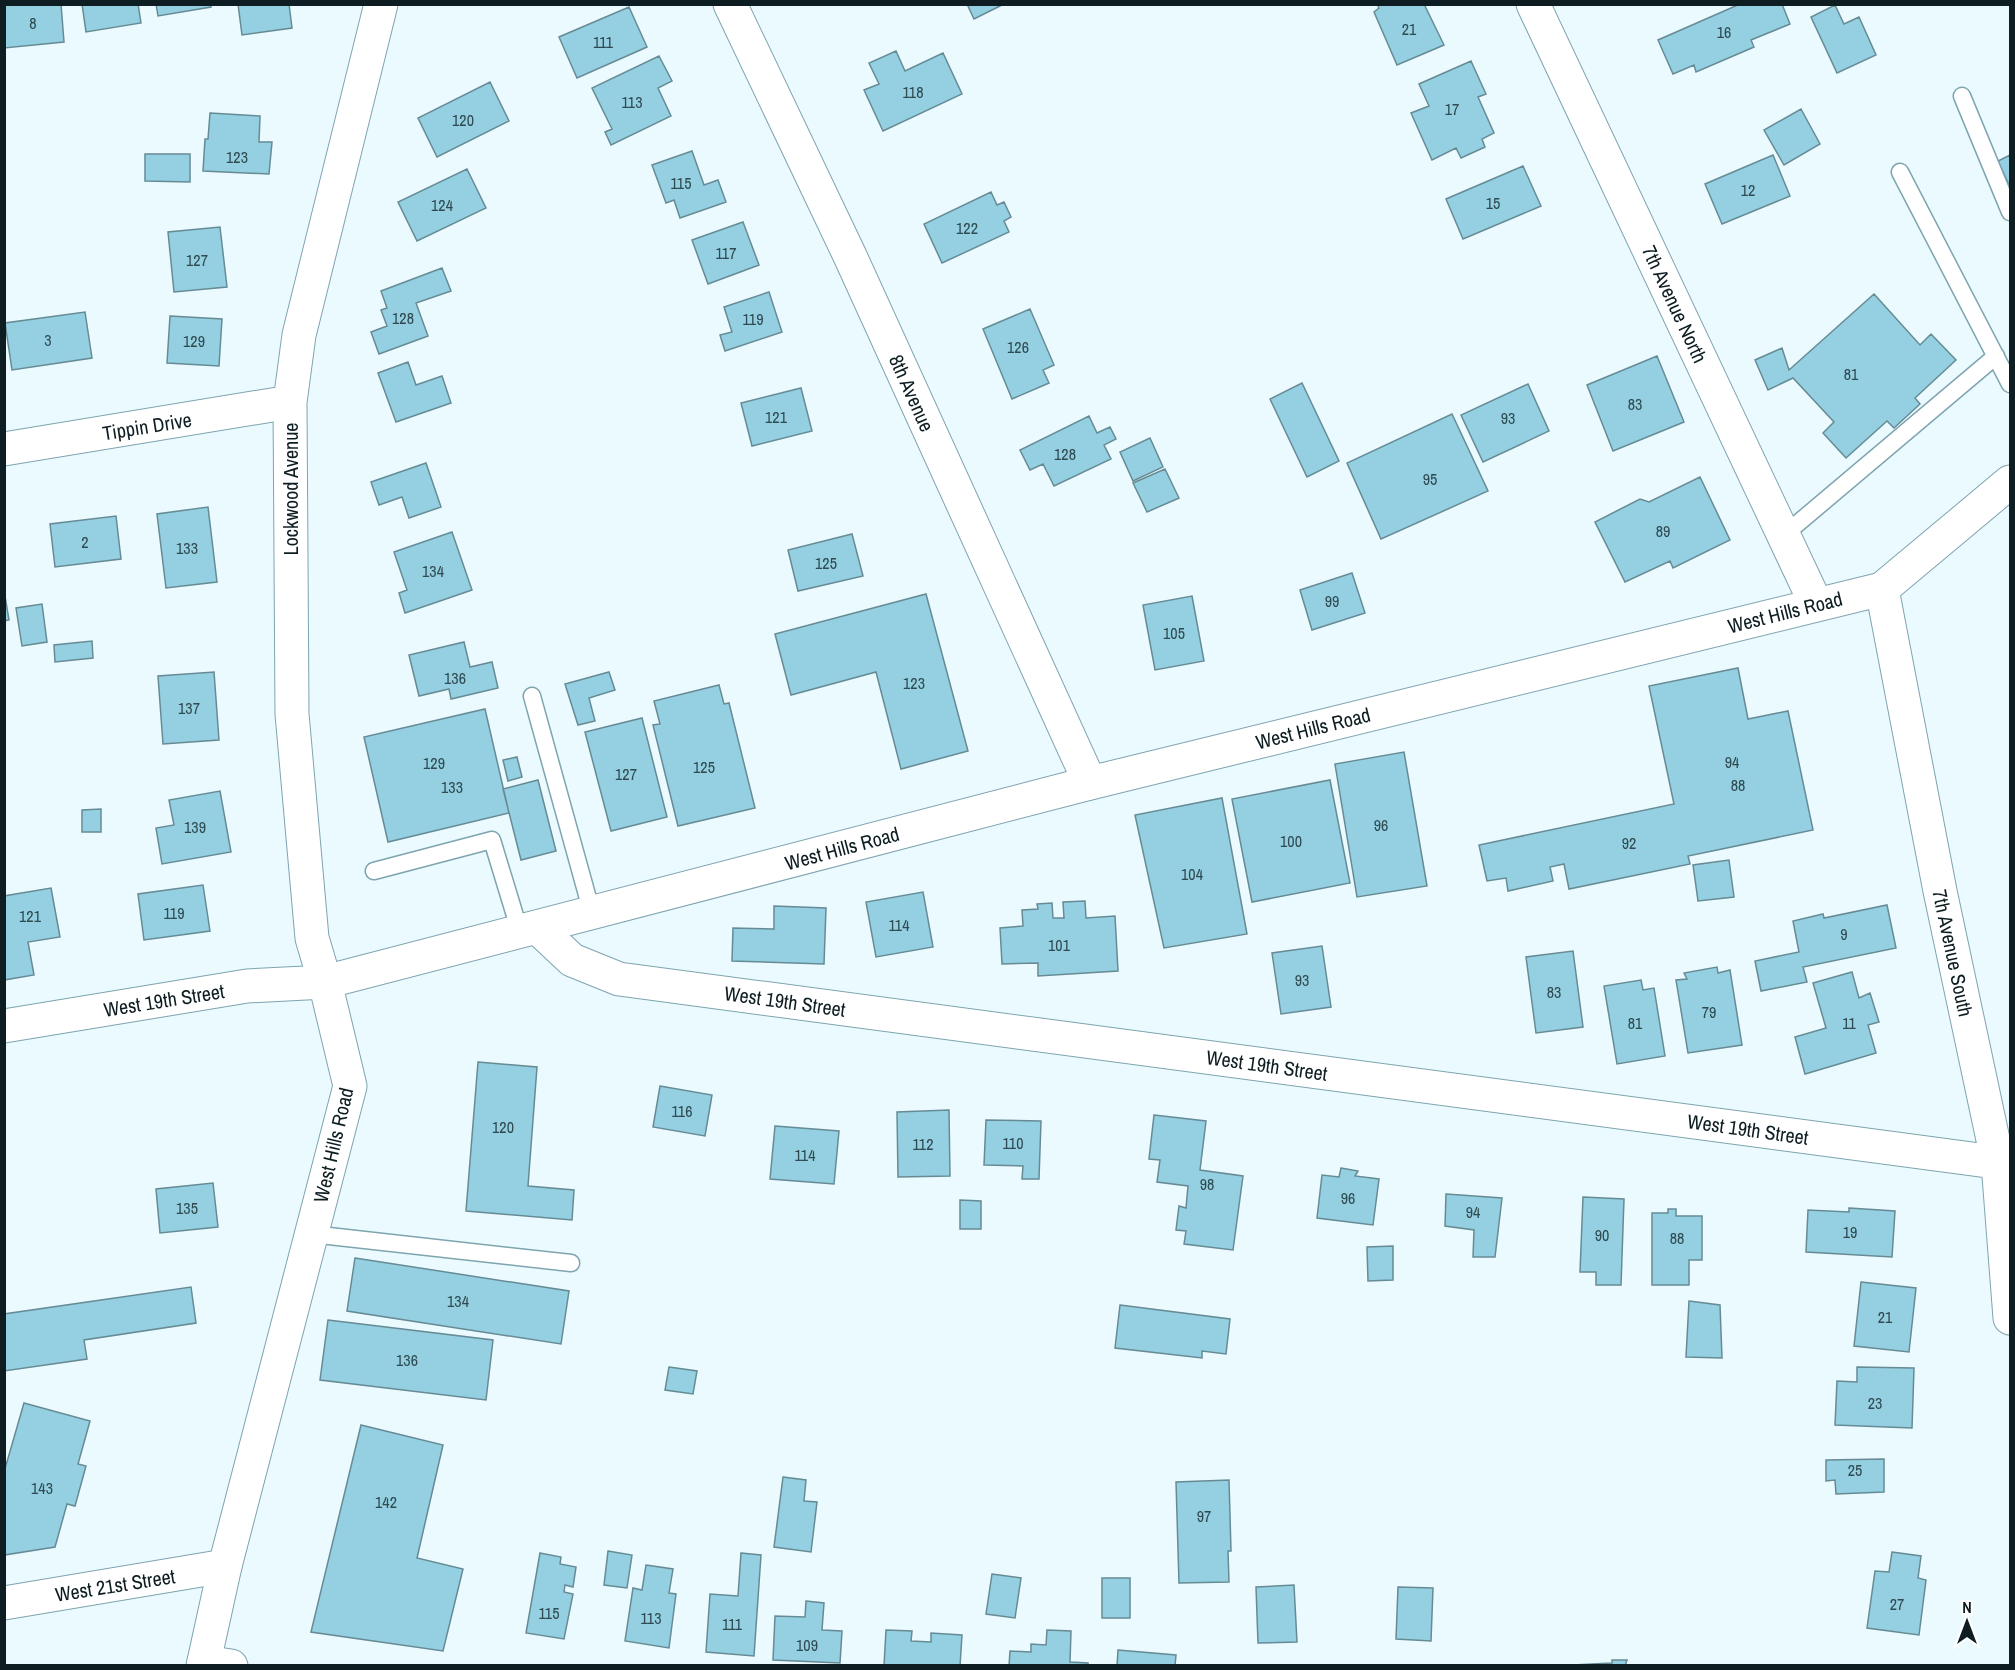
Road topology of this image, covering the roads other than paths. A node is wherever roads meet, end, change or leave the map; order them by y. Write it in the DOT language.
graph roads {
  1 [pos="381,4"];
  2 [pos="730,4"];
  3 [pos="1533,4"];
  4 [pos="1962,96"];
  5 [pos="1900,172"];
  6 [pos="2010,212"];
  7 [pos="1996,356"];
  8 [pos="2010,384"];
  9 [pos="290,402"];
  10 [pos="4,449"];
  11 [pos="2010,482"];
  12 [pos="1784,535"];
  13 [pos="1882,589"];
  14 [pos="1816,604"];
  15 [pos="532,696"];
  16 [pos="1090,783"];
  17 [pos="374,871"];
  18 [pos="592,914"];
  19 [pos="529,930"];
  20 [pos="325,982"];
  21 [pos="4,1026"];
  22 [pos="2004,1163"];
  23 [pos="311,1234"];
  24 [pos="571,1263"];
  25 [pos="2010,1318"];
  26 [pos="225,1566"];
  27 [pos="4,1603"];
  28 [pos="213,1664"];
  1 -- 9 [label="street, Lockwood Avenue"];
  2 -- 16 [label="street, 8th Avenue"];
  3 -- 12 [label="street, 7th Avenue North"];
  4 -- 6 [label="lane"];
  5 -- 7 [label="lane"];
  7 -- 8 [label="lane"];
  7 -- 12 [label="lane"];
  9 -- 10 [label="street, Tippin Drive"];
  9 -- 20 [label="street, Lockwood Avenue"];
  11 -- 13 [label="street, West Hills Road"];
  12 -- 14 [label="street, 7th Avenue North"];
  13 -- 14 [label="street, West Hills Road"];
  13 -- 22 [label="street, 7th Avenue South"];
  14 -- 16 [label="street, West Hills Road"];
  15 -- 18 [label="lane"];
  16 -- 18 [label="street, West Hills Road"];
  17 -- 19 [label="lane"];
  18 -- 19 [label="street, West Hills Road"];
  19 -- 20 [label="street, West Hills Road"];
  19 -- 22 [label="street, West 19th Street"];
  20 -- 21 [label="street, West 19th Street"];
  20 -- 23 [label="street, West Hills Road"];
  22 -- 25 [label="street, 7th Avenue South"];
  23 -- 24 [label="lane"];
  23 -- 26 [label="street, West Hills Road"];
  26 -- 27 [label="street, West 21st Street"];
  26 -- 28 [label="street, West Hills Road"];
}
